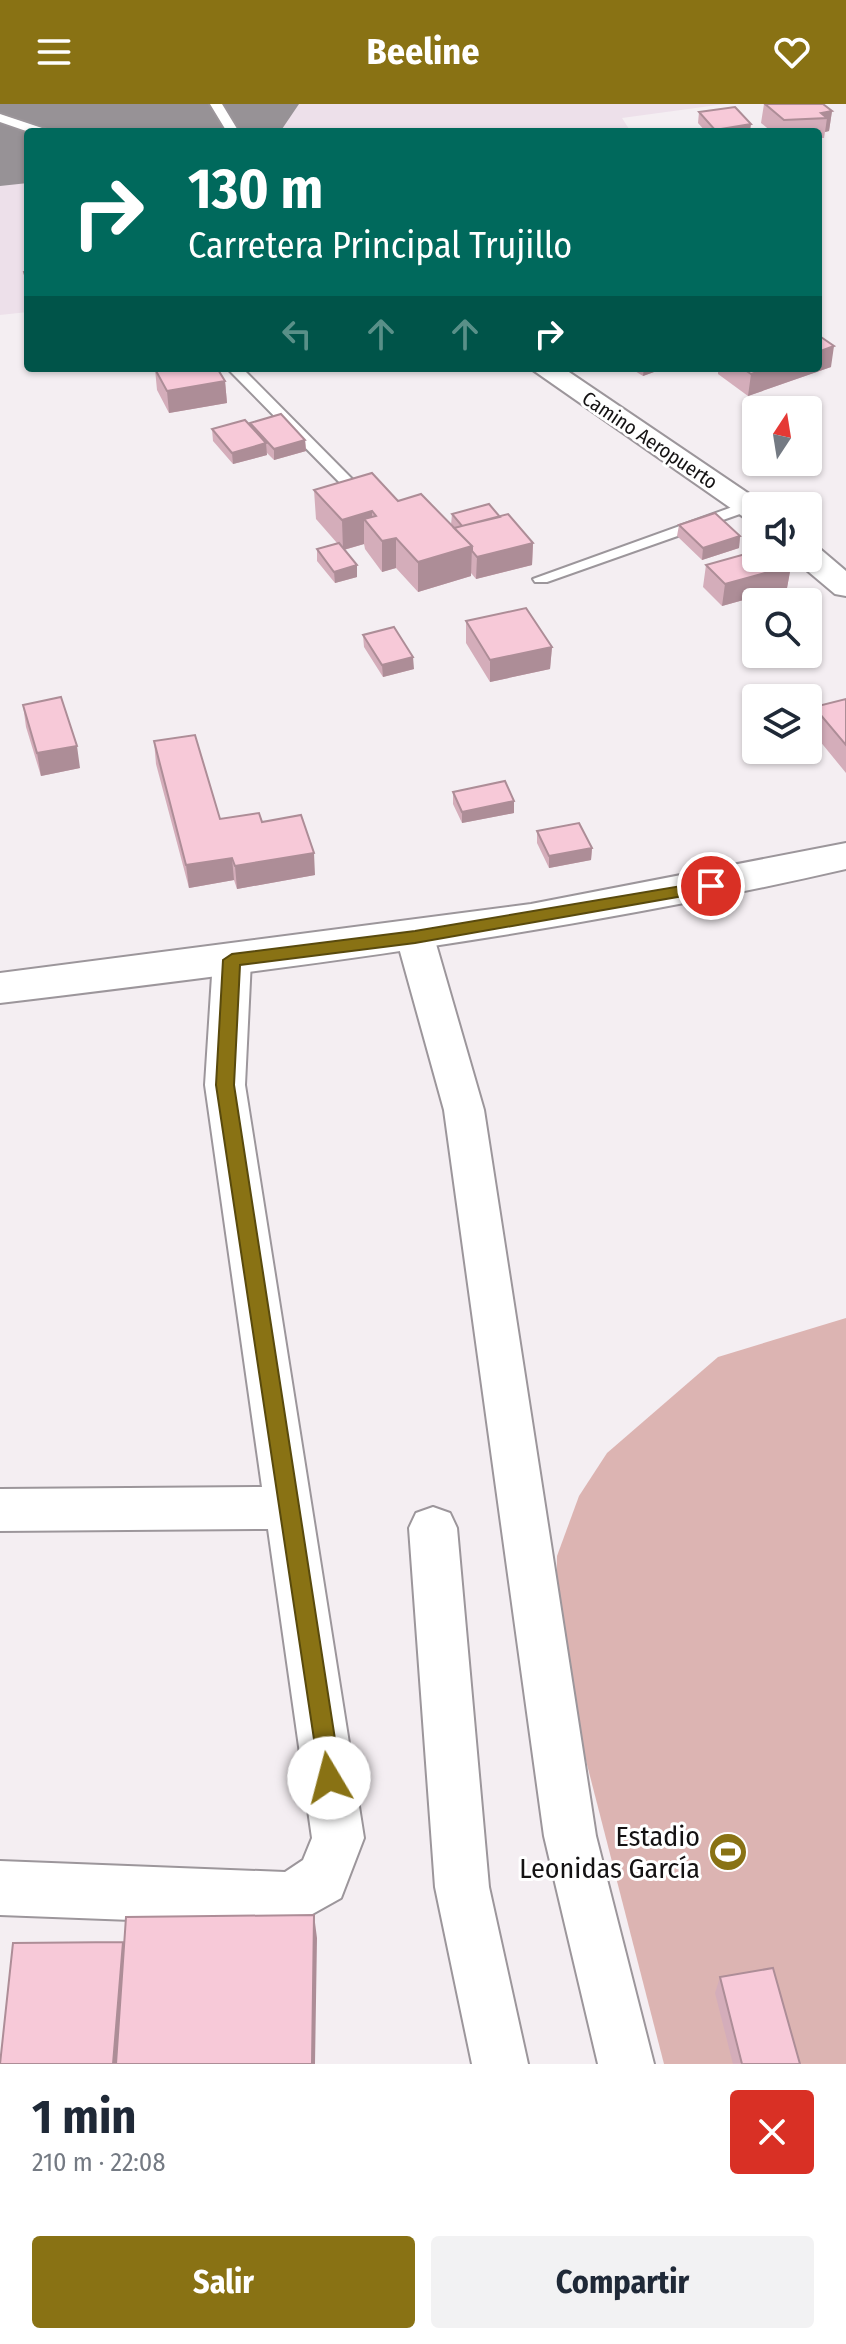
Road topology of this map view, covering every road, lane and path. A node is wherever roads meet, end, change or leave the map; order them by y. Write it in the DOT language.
graph roads {
  1 [pos="216,104"];
  2 [pos="0,118"];
  3 [pos="29,128"];
  4 [pos="231,128"];
  5 [pos="238,372"];
  6 [pos="550,372"];
  7 [pos="351,486"];
  8 [pos="742,502"];
  9 [pos="742,512"];
  10 [pos="822,567"];
  11 [pos="541,579"];
  12 [pos="846,587"];
  13 [pos="846,856"];
  14 [pos="415,937"];
  15 [pos="232,960"];
  16 [pos="0,988"];
  17 [pos="289,1508"];
  18 [pos="0,1510"];
  19 [pos="433,1528"];
  20 [pos="0,1888"];
  21 [pos="500,2064"];
  22 [pos="626,2064"];
  1 -- 4 [label="lane"];
  2 -- 3 [label="lane"];
  5 -- 7 [label="lane"];
  6 -- 8 [label="street, Camino Aeropuerto"];
  9 -- 11 [label="lane"];
  10 -- 12 [label="street"];
  13 -- 14 [label="main road"];
  14 -- 15 [label="main road"];
  14 -- 22 [label="street"];
  15 -- 16 [label="main road"];
  15 -- 17 [label="street"];
  17 -- 18 [label="street"];
  17 -- 20 [label="street"];
  19 -- 21 [label="street"];
}
